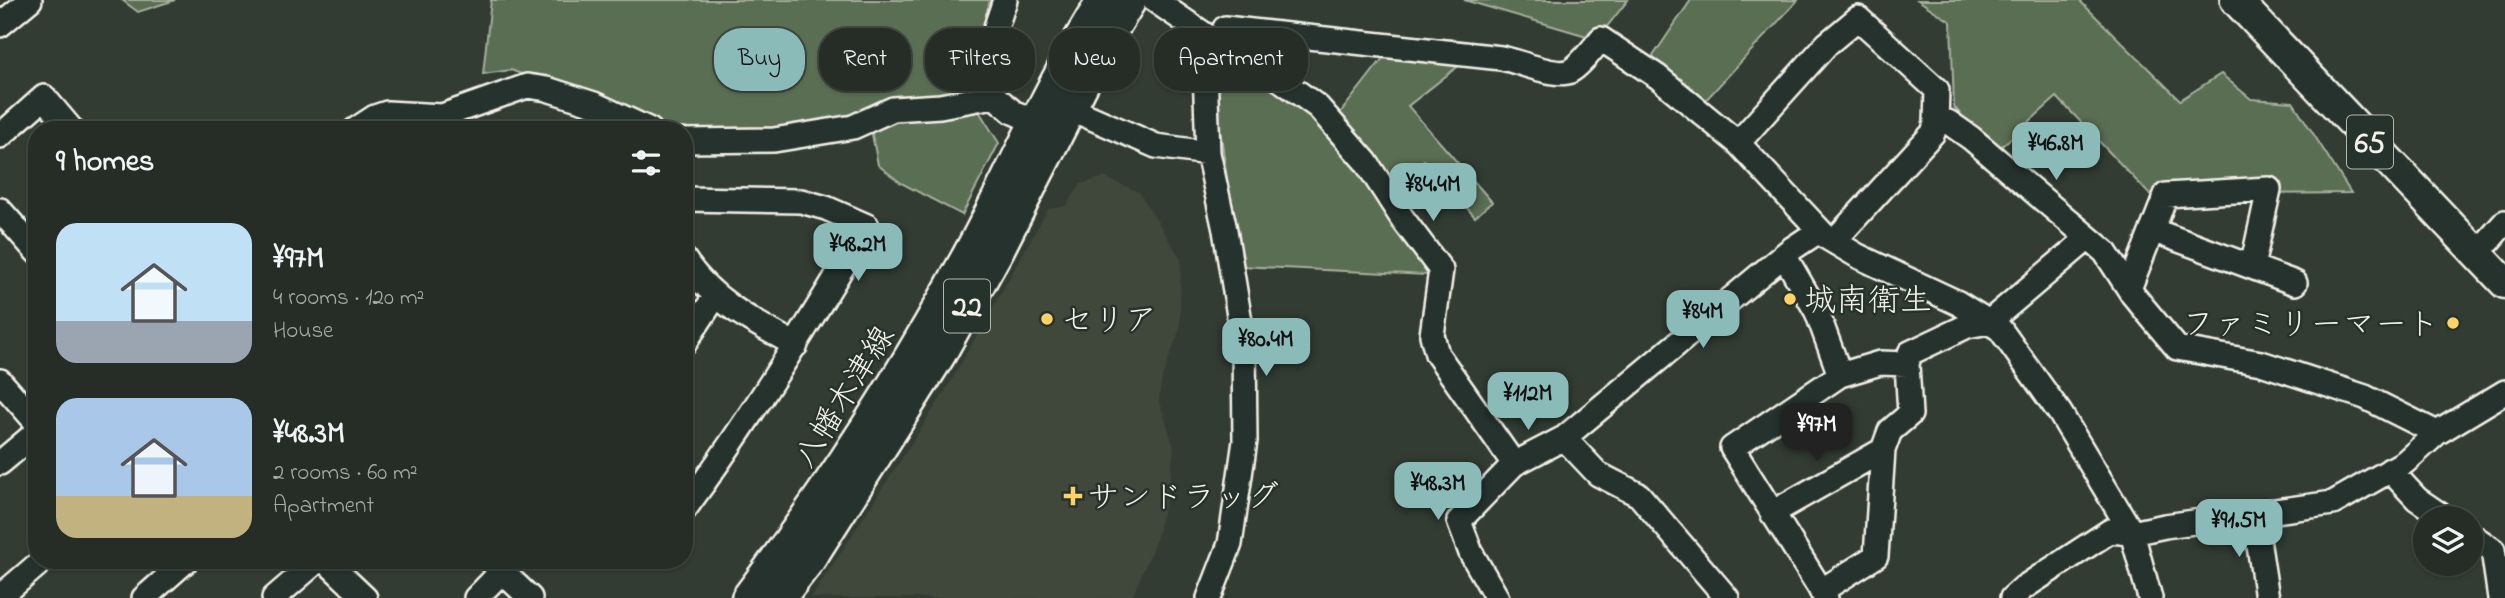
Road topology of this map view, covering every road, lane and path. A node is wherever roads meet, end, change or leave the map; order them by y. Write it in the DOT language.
graph roads {
  1 [pos="30,0"];
  2 [pos="1005,0"];
  3 [pos="1103,0"];
  4 [pos="1131,0"];
  5 [pos="2236,0"];
  6 [pos="1162,6"];
  7 [pos="0,25"];
  8 [pos="1195,28"];
  9 [pos="1308,36"];
  10 [pos="1206,91"];
  11 [pos="1296,91"];
  12 [pos="994,96"];
  13 [pos="1069,108"];
  14 [pos="64,121"];
  15 [pos="369,121"];
  16 [pos="631,121"];
  17 [pos="1036,122"];
  18 [pos="1936,123"];
  19 [pos="0,136"];
  20 [pos="693,141"];
  21 [pos="1738,143"];
  22 [pos="1208,153"];
  23 [pos="693,199"];
  24 [pos="0,210"];
  25 [pos="2505,222"];
  26 [pos="2152,230"];
  27 [pos="1826,236"];
  28 [pos="2087,239"];
  29 [pos="28,242"];
  30 [pos="2477,254"];
  31 [pos="1784,255"];
  32 [pos="2252,267"];
  33 [pos="693,272"];
  34 [pos="2505,283"];
  35 [pos="2295,284"];
  36 [pos="2129,289"];
  37 [pos="716,295"];
  38 [pos="1989,322"];
  39 [pos="693,330"];
  40 [pos="796,345"];
  41 [pos="1907,364"];
  42 [pos="1840,375"];
  43 [pos="0,381"];
  44 [pos="2505,392"];
  45 [pos="28,413"];
  46 [pos="2437,433"];
  47 [pos="1564,438"];
  48 [pos="28,440"];
  49 [pos="1883,450"];
  50 [pos="0,463"];
  51 [pos="1514,464"];
  52 [pos="2390,470"];
  53 [pos="693,498"];
  54 [pos="2427,506"];
  55 [pos="1773,513"];
  56 [pos="2254,513"];
  57 [pos="2132,533"];
  58 [pos="2483,544"];
  59 [pos="33,569"];
  60 [pos="177,569"];
  61 [pos="308,569"];
  62 [pos="334,569"];
  63 [pos="498,569"];
  64 [pos="506,569"];
  65 [pos="1824,595"];
  66 [pos="0,597"];
  67 [pos="144,598"];
  68 [pos="274,598"];
  69 [pos="365,598"];
  70 [pos="476,598"];
  71 [pos="530,598"];
  72 [pos="747,598"];
  73 [pos="780,598"];
  74 [pos="1209,598"];
  75 [pos="1497,598"];
  76 [pos="1727,598"];
  77 [pos="2012,598"];
  78 [pos="2150,598"];
  79 [pos="2267,598"];
  80 [pos="2500,598"];
  1 -- 7 [label="street"];
  2 -- 12 [label="street"];
  3 -- 17 [label="main road, 八幡木津線 / 22"];
  4 -- 13 [label="main road, 八幡木津線 / 22"];
  5 -- 30 [label="main road, 65"];
  6 -- 8 [label="street"];
  9 -- 21 [label="street"];
  10 -- 22 [label="street"];
  11 -- 51 [label="street"];
  12 -- 17 [label="street"];
  12 -- 20 [label="street"];
  13 -- 17 [label="street"];
  13 -- 22 [label="street"];
  13 -- 73 [label="main road, 八幡木津線 / 22"];
  14 -- 19 [label="street"];
  15 -- 16 [label="street"];
  17 -- 72 [label="main road, 八幡木津線 / 22"];
  18 -- 21 [label="street"];
  18 -- 27 [label="street"];
  18 -- 28 [label="street"];
  21 -- 27 [label="street"];
  22 -- 74 [label="street"];
  23 -- 40 [label="street"];
  24 -- 29 [label="street"];
  25 -- 30 [label="street"];
  26 -- 32 [label="street"];
  26 -- 32 [label="street"];
  26 -- 36 [label="street"];
  27 -- 31 [label="street"];
  27 -- 38 [label="street"];
  28 -- 36 [label="street"];
  28 -- 38 [label="street"];
  30 -- 34 [label="main road, 65"];
  31 -- 42 [label="street"];
  31 -- 47 [label="street"];
  32 -- 35 [label="street"];
  33 -- 37 [label="street"];
  36 -- 46 [label="street"];
  37 -- 39 [label="street"];
  37 -- 40 [label="street"];
  38 -- 41 [label="street"];
  38 -- 57 [label="street"];
  40 -- 53 [label="street"];
  41 -- 42 [label="street"];
  41 -- 49 [label="street"];
  42 -- 55 [label="street"];
  43 -- 45 [label="street"];
  44 -- 46 [label="street"];
  46 -- 52 [label="street"];
  47 -- 51 [label="street"];
  47 -- 76 [label="street"];
  48 -- 50 [label="street"];
  49 -- 55 [label="street"];
  49 -- 65 [label="street"];
  51 -- 75 [label="street"];
  52 -- 54 [label="street"];
  52 -- 56 [label="street"];
  55 -- 65 [label="street"];
  56 -- 57 [label="street"];
  56 -- 79 [label="street"];
  57 -- 77 [label="street"];
  57 -- 78 [label="street"];
  58 -- 80 [label="street"];
  59 -- 66 [label="street"];
  60 -- 67 [label="street"];
  61 -- 68 [label="street"];
  62 -- 69 [label="street"];
  63 -- 70 [label="street"];
  64 -- 71 [label="street"];
}
